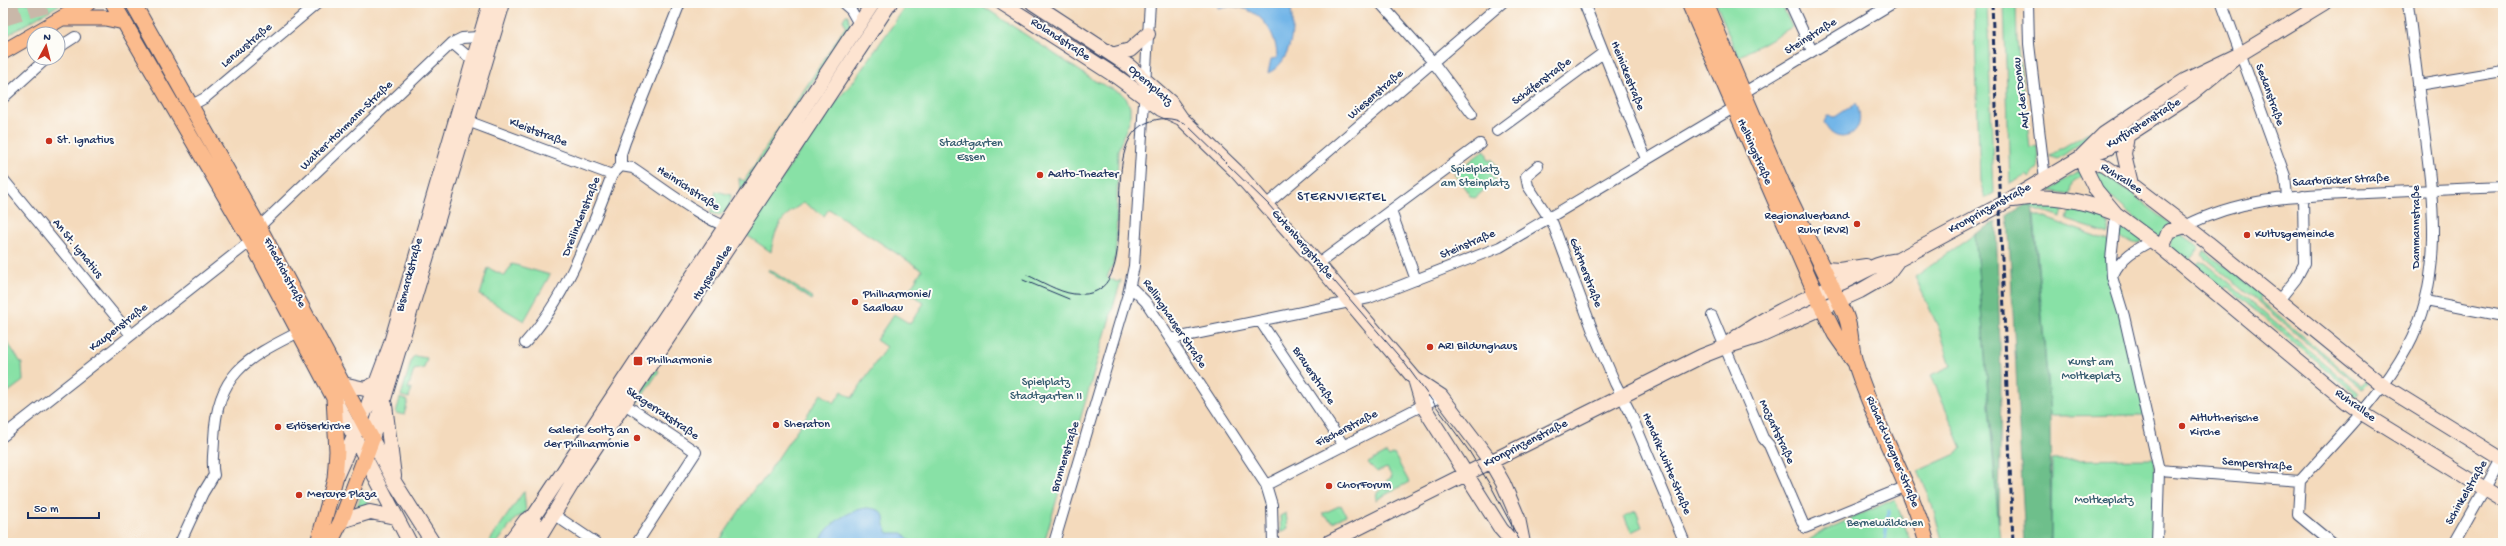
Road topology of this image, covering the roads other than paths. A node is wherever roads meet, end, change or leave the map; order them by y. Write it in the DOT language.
graph roads {
  1 [pos="88,3"];
  2 [pos="113,3"];
  3 [pos="133,3"];
  4 [pos="318,3"];
  5 [pos="490,3"];
  6 [pos="502,3"];
  7 [pos="680,3"];
  8 [pos="843,3"];
  9 [pos="873,3"];
  10 [pos="1002,3"];
  11 [pos="1033,3"];
  12 [pos="1150,3"];
  13 [pos="1380,3"];
  14 [pos="1502,3"];
  15 [pos="1584,3"];
  16 [pos="1689,3"];
  17 [pos="1705,3"];
  18 [pos="1790,3"];
  19 [pos="1893,3"];
  20 [pos="2028,3"];
  21 [pos="2222,3"];
  22 [pos="2324,3"];
  23 [pos="2408,3"];
  24 [pos="884,6"];
  25 [pos="63,18"];
  26 [pos="124,22"];
  27 [pos="859,24"];
  28 [pos="1148,34"];
  29 [pos="75,37"];
  30 [pos="479,37"];
  31 [pos="66,43"];
  32 [pos="452,43"];
  33 [pos="1812,51"];
  34 [pos="3,52"];
  35 [pos="1603,53"];
  36 [pos="2240,54"];
  37 [pos="1112,55"];
  38 [pos="472,60"];
  39 [pos="1433,62"];
  40 [pos="38,66"];
  41 [pos="2503,71"];
  42 [pos="1117,77"];
  43 [pos="1146,80"];
  44 [pos="2418,85"];
  45 [pos="1145,97"];
  46 [pos="3,98"];
  47 [pos="1741,101"];
  48 [pos="190,106"];
  49 [pos="1472,114"];
  50 [pos="1181,118"];
  51 [pos="462,119"];
  52 [pos="1497,131"];
  53 [pos="2127,136"];
  54 [pos="1480,144"];
  55 [pos="2080,158"];
  56 [pos="1646,159"];
  57 [pos="621,166"];
  58 [pos="1538,166"];
  59 [pos="612,176"];
  60 [pos="3,179"];
  61 [pos="2045,179"];
  62 [pos="2131,184"];
  63 [pos="2503,187"];
  64 [pos="2430,190"];
  65 [pos="2303,196"];
  66 [pos="2287,197"];
  67 [pos="2006,202"];
  68 [pos="1266,205"];
  69 [pos="1391,211"];
  70 [pos="2116,214"];
  71 [pos="1549,217"];
  72 [pos="2185,226"];
  73 [pos="259,227"];
  74 [pos="724,227"];
  75 [pos="743,227"];
  76 [pos="251,241"];
  77 [pos="2158,244"];
  78 [pos="1898,260"];
  79 [pos="1318,264"];
  80 [pos="1872,266"];
  81 [pos="1825,269"];
  82 [pos="2112,277"];
  83 [pos="1416,280"];
  84 [pos="1130,286"];
  85 [pos="1836,293"];
  86 [pos="1819,300"];
  87 [pos="2279,300"];
  88 [pos="2426,301"];
  89 [pos="1352,303"];
  90 [pos="1712,316"];
  91 [pos="2503,316"];
  92 [pos="1260,321"];
  93 [pos="299,332"];
  94 [pos="130,335"];
  95 [pos="1171,339"];
  96 [pos="525,343"];
  97 [pos="1724,347"];
  98 [pos="1855,361"];
  99 [pos="1415,379"];
  100 [pos="376,383"];
  101 [pos="343,384"];
  102 [pos="2382,385"];
  103 [pos="1441,396"];
  104 [pos="1622,396"];
  105 [pos="334,398"];
  106 [pos="384,401"];
  107 [pos="619,401"];
  108 [pos="1423,406"];
  109 [pos="2360,412"];
  110 [pos="362,420"];
  111 [pos="3,436"];
  112 [pos="356,436"];
  113 [pos="372,439"];
  114 [pos="1344,446"];
  115 [pos="366,457"];
  116 [pos="2502,458"];
  117 [pos="1491,462"];
  118 [pos="2159,470"];
  119 [pos="1466,474"];
  120 [pos="335,479"];
  121 [pos="2300,481"];
  122 [pos="395,483"];
  123 [pos="1266,485"];
  124 [pos="1907,486"];
  125 [pos="2483,488"];
  126 [pos="2503,500"];
  127 [pos="554,514"];
  128 [pos="534,516"];
  129 [pos="395,517"];
  130 [pos="341,521"];
  131 [pos="180,543"];
  132 [pos="318,543"];
  133 [pos="330,543"];
  134 [pos="410,543"];
  135 [pos="433,543"];
  136 [pos="503,543"];
  137 [pos="509,543"];
  138 [pos="522,543"];
  139 [pos="536,543"];
  140 [pos="596,543"];
  141 [pos="637,543"];
  142 [pos="1054,543"];
  143 [pos="1273,543"];
  144 [pos="1328,543"];
  145 [pos="1513,543"];
  146 [pos="1523,543"];
  147 [pos="1685,543"];
  148 [pos="1926,543"];
  149 [pos="2157,543"];
  150 [pos="2332,543"];
  151 [pos="2454,543"];
  1 -- 25 [label="main road"];
  2 -- 26 [label="main road, Friedrichstraße"];
  3 -- 48 [label="main road, Friedrichstraße"];
  4 -- 48 [label="street, Lenaustraße"];
  5 -- 30 [label="main road, Bismarckstraße"];
  6 -- 51 [label="main road, Bismarckstraße"];
  7 -- 57 [label="street"];
  8 -- 27 [label="street"];
  9 -- 27 [label="main road, Huyssenallee"];
  10 -- 42 [label="main road, Rolandstraße"];
  11 -- 37 [label="main road, Rolandstraße"];
  12 -- 28 [label="street, Rellinghauser Straße"];
  13 -- 39 [label="street"];
  14 -- 39 [label="street, Wiesenstraße"];
  15 -- 35 [label="street, Heinickestraße"];
  16 -- 47 [label="main road, Helbingstraße"];
  17 -- 47 [label="main road, Helbingstraße"];
  18 -- 33 [label="street"];
  19 -- 33 [label="street, Steinstraße"];
  20 -- 61 [label="street, Auf der Donau"];
  21 -- 36 [label="street, Sedanstraße"];
  22 -- 36 [label="main road, Kurfürstenstraße"];
  23 -- 44 [label="street, Dammannstraße"];
  24 -- 75 [label="main road, Huyssenallee"];
  25 -- 26 [label="main road"];
  25 -- 34 [label="main road"];
  26 -- 76 [label="main road, Friedrichstraße"];
  27 -- 74 [label="main road, Huyssenallee"];
  28 -- 37 [label="main road"];
  28 -- 43 [label="street, Rellinghauser Straße"];
  29 -- 31 [label="street"];
  30 -- 32 [label="street, Walter-Hohmann-Straße"];
  30 -- 38 [label="main road, Bismarckstraße"];
  32 -- 38 [label="street"];
  32 -- 73 [label="street, Walter-Hohmann-Straße"];
  33 -- 47 [label="street, Steinstraße"];
  35 -- 52 [label="street, Schäferstraße"];
  35 -- 56 [label="street, Heinickestraße"];
  36 -- 53 [label="main road, Kurfürstenstraße"];
  36 -- 55 [label="main road, Kurfürstenstraße"];
  36 -- 66 [label="street, Sedanstraße"];
  37 -- 43 [label="main road, Opernplatz"];
  38 -- 51 [label="main road, Bismarckstraße"];
  39 -- 49 [label="street"];
  39 -- 68 [label="street, Wiesenstraße"];
  40 -- 46 [label="street"];
  41 -- 44 [label="street"];
  42 -- 45 [label="main road, Opernplatz"];
  43 -- 45 [label="street, Rellinghauser Straße"];
  43 -- 50 [label="main road, Opernplatz"];
  44 -- 64 [label="street, Dammannstraße"];
  45 -- 50 [label="main road, Opernplatz"];
  45 -- 84 [label="street, Rellinghauser Straße"];
  47 -- 56 [label="street, Steinstraße"];
  47 -- 81 [label="main road, Helbingstraße"];
  47 -- 86 [label="main road, Helbingstraße"];
  48 -- 73 [label="main road, Friedrichstraße"];
  50 -- 68 [label="main road, Gutenbergstraße"];
  51 -- 59 [label="street, Kleiststraße"];
  51 -- 100 [label="main road, Bismarckstraße"];
  51 -- 106 [label="main road, Bismarckstraße"];
  53 -- 55 [label="main road, Kurfürstenstraße"];
  53 -- 62 [label="main road"];
  54 -- 69 [label="street"];
  55 -- 61 [label="main road, Kronprinzenstraße"];
  55 -- 62 [label="main road, Ruhrallee"];
  55 -- 70 [label="main road, Ruhrallee"];
  56 -- 71 [label="street, Steinstraße"];
  57 -- 59 [label="street, Dreilindenstraße"];
  57 -- 74 [label="street, Heinrichstraße"];
  58 -- 71 [label="street, Gärtnerstraße"];
  59 -- 96 [label="street, Dreilindenstraße"];
  60 -- 94 [label="street, An St. Ignatius"];
  61 -- 67 [label="main road, Kronprinzenstraße"];
  62 -- 72 [label="main road, Ruhrallee"];
  63 -- 64 [label="street, Saarbrücker Straße"];
  64 -- 65 [label="street, Saarbrücker Straße"];
  64 -- 88 [label="street, Dammannstraße"];
  65 -- 66 [label="street, Saarbrücker Straße"];
  65 -- 87 [label="street"];
  66 -- 72 [label="street, Saarbrücker Straße"];
  67 -- 70 [label="main road"];
  67 -- 78 [label="main road, Kronprinzenstraße"];
  68 -- 79 [label="main road, Gutenbergstraße"];
  69 -- 79 [label="street"];
  69 -- 83 [label="street"];
  70 -- 77 [label="main road, Ruhrallee"];
  70 -- 82 [label="street"];
  71 -- 83 [label="street, Steinstraße"];
  71 -- 104 [label="street, Gärtnerstraße"];
  72 -- 77 [label="main road"];
  72 -- 87 [label="main road, Ruhrallee"];
  73 -- 101 [label="main road, Friedrichstraße"];
  74 -- 75 [label="street, Heinrichstraße"];
  74 -- 107 [label="main road, Huyssenallee"];
  75 -- 107 [label="main road, Huyssenallee"];
  76 -- 93 [label="main road, Friedrichstraße"];
  76 -- 94 [label="street, Kaupenstraße"];
  77 -- 82 [label="street"];
  77 -- 109 [label="main road, Ruhrallee"];
  78 -- 80 [label="main road, Kronprinzenstraße"];
  78 -- 85 [label="main road, Kronprinzenstraße"];
  79 -- 89 [label="main road, Gutenbergstraße"];
  80 -- 81 [label="main road"];
  80 -- 85 [label="main road, Kronprinzenstraße"];
  81 -- 85 [label="main road, Helbingstraße"];
  82 -- 118 [label="street"];
  83 -- 89 [label="street, Steinstraße"];
  84 -- 95 [label="street, Rellinghauser Straße"];
  84 -- 142 [label="street, Brunnenstraße"];
  85 -- 86 [label="main road, Kronprinzenstraße"];
  85 -- 98 [label="main road, Richard-Wagner-Straße"];
  86 -- 97 [label="main road, Kronprinzenstraße"];
  86 -- 98 [label="main road, Richard-Wagner-Straße"];
  87 -- 102 [label="main road, Ruhrallee"];
  88 -- 91 [label="street"];
  88 -- 102 [label="street, Dammannstraße"];
  89 -- 92 [label="street, Steinstraße"];
  89 -- 99 [label="main road, Gutenbergstraße"];
  90 -- 97 [label="street"];
  92 -- 95 [label="street, Steinstraße"];
  92 -- 114 [label="street, Brauerstraße"];
  93 -- 105 [label="main road, Friedrichstraße"];
  93 -- 131 [label="street"];
  94 -- 111 [label="street, Kaupenstraße"];
  95 -- 123 [label="street, Rellinghauser Straße"];
  97 -- 104 [label="main road, Kronprinzenstraße"];
  97 -- 124 [label="street, Mozartstraße"];
  98 -- 124 [label="main road, Richard-Wagner-Straße"];
  99 -- 103 [label="main road, Gutenbergstraße"];
  99 -- 108 [label="main road, Gutenbergstraße"];
  100 -- 101 [label="main road"];
  100 -- 110 [label="main road, Bismarckstraße"];
  101 -- 110 [label="main road, Friedrichstraße"];
  102 -- 109 [label="street, Dammannstraße"];
  102 -- 116 [label="main road, Ruhrallee"];
  103 -- 108 [label="street, Fischerstraße"];
  103 -- 117 [label="main road, Gutenbergstraße"];
  104 -- 117 [label="main road, Kronprinzenstraße"];
  104 -- 147 [label="street, Hendrik-Witte-Straße"];
  105 -- 112 [label="main road, Friedrichstraße"];
  105 -- 120 [label="main road"];
  106 -- 113 [label="main road, Bismarckstraße"];
  106 -- 122 [label="main road"];
  107 -- 127 [label="main road, Huyssenallee"];
  107 -- 128 [label="main road, Huyssenallee"];
  107 -- 141 [label="street, Skagerrakstraße"];
  108 -- 114 [label="street, Fischerstraße"];
  108 -- 119 [label="main road, Gutenbergstraße"];
  109 -- 121 [label="street, Dammannstraße"];
  109 -- 125 [label="main road, Ruhrallee"];
  110 -- 112 [label="main road, Bismarckstraße"];
  110 -- 113 [label="main road, Friedrichstraße"];
  112 -- 115 [label="main road, Friedrichstraße"];
  112 -- 120 [label="main road, Bismarckstraße"];
  113 -- 115 [label="main road, Bismarckstraße"];
  113 -- 122 [label="main road, Friedrichstraße"];
  114 -- 123 [label="street, Fischerstraße"];
  115 -- 129 [label="main road, Friedrichstraße"];
  115 -- 130 [label="main road, Bismarckstraße"];
  116 -- 125 [label="street, Schinkelstraße"];
  117 -- 119 [label="main road, Kronprinzenstraße"];
  117 -- 146 [label="main road, Gutenbergstraße"];
  118 -- 121 [label="street, Semperstraße"];
  118 -- 149 [label="street"];
  119 -- 144 [label="main road, Kronprinzenstraße"];
  119 -- 145 [label="main road, Gutenbergstraße"];
  120 -- 132 [label="main road, Bismarckstraße"];
  121 -- 150 [label="street, Semperstraße"];
  122 -- 135 [label="main road, Friedrichstraße"];
  123 -- 143 [label="street, Rellinghauser Straße"];
  124 -- 148 [label="main road, Richard-Wagner-Straße"];
  125 -- 126 [label="main road, Ruhrallee"];
  125 -- 151 [label="street, Schinkelstraße"];
  127 -- 139 [label="main road, Huyssenallee"];
  127 -- 140 [label="street"];
  128 -- 136 [label="main road, Huyssenallee"];
  128 -- 137 [label="main road, Huyssenallee"];
  128 -- 138 [label="main road, Huyssenallee"];
  129 -- 130 [label="main road"];
  129 -- 134 [label="main road, Friedrichstraße"];
  130 -- 133 [label="main road, Bismarckstraße"];
}
